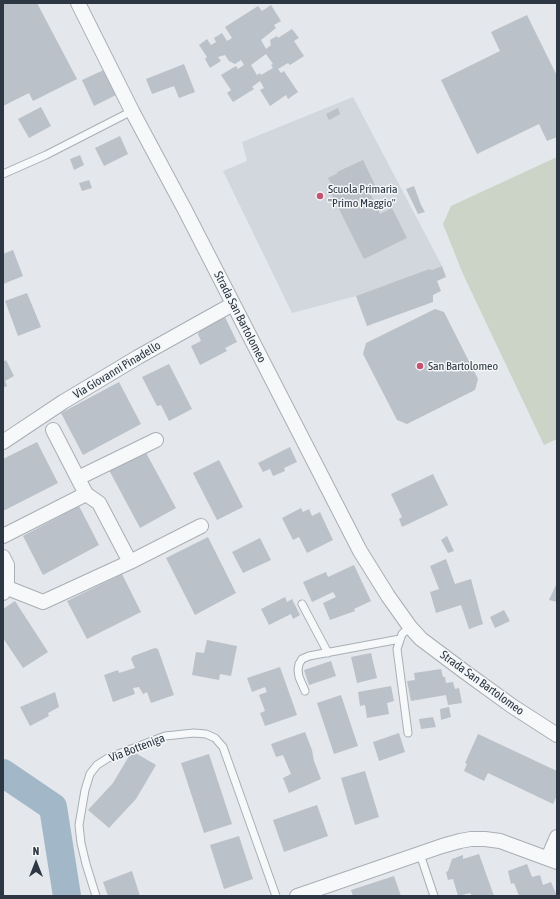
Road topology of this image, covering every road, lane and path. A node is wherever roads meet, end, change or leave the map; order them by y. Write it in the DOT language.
graph roads {
  1 [pos="78,3"];
  2 [pos="132,111"];
  3 [pos="3,174"];
  4 [pos="233,304"];
  5 [pos="54,430"];
  6 [pos="156,440"];
  7 [pos="3,442"];
  8 [pos="78,478"];
  9 [pos="86,494"];
  10 [pos="201,526"];
  11 [pos="3,536"];
  12 [pos="3,557"];
  13 [pos="130,562"];
  14 [pos="4,590"];
  15 [pos="302,604"];
  16 [pos="410,627"];
  17 [pos="400,638"];
  18 [pos="328,652"];
  19 [pos="305,691"];
  20 [pos="408,733"];
  21 [pos="557,735"];
  22 [pos="557,836"];
  23 [pos="420,854"];
  24 [pos="553,860"];
  25 [pos="96,896"];
  26 [pos="276,896"];
  27 [pos="297,896"];
  28 [pos="434,896"];
  1 -- 2 [label="street, Strada San Bartolomeo"];
  2 -- 3 [label="lane"];
  2 -- 4 [label="street, Strada San Bartolomeo"];
  4 -- 7 [label="street, Via Giovanni Pinadello"];
  4 -- 16 [label="street, Strada San Bartolomeo"];
  5 -- 8 [label="street"];
  6 -- 8 [label="street"];
  8 -- 9 [label="street"];
  9 -- 11 [label="street"];
  9 -- 13 [label="street"];
  10 -- 13 [label="street"];
  12 -- 14 [label="street"];
  13 -- 14 [label="street"];
  15 -- 18 [label="lane"];
  16 -- 17 [label="lane"];
  16 -- 21 [label="street, Strada San Bartolomeo"];
  17 -- 18 [label="lane"];
  17 -- 20 [label="lane"];
  18 -- 19 [label="lane"];
  22 -- 24 [label="street"];
  23 -- 24 [label="street"];
  23 -- 27 [label="street"];
  23 -- 28 [label="lane"];
  25 -- 26 [label="lane, Via Botteniga"];
}
